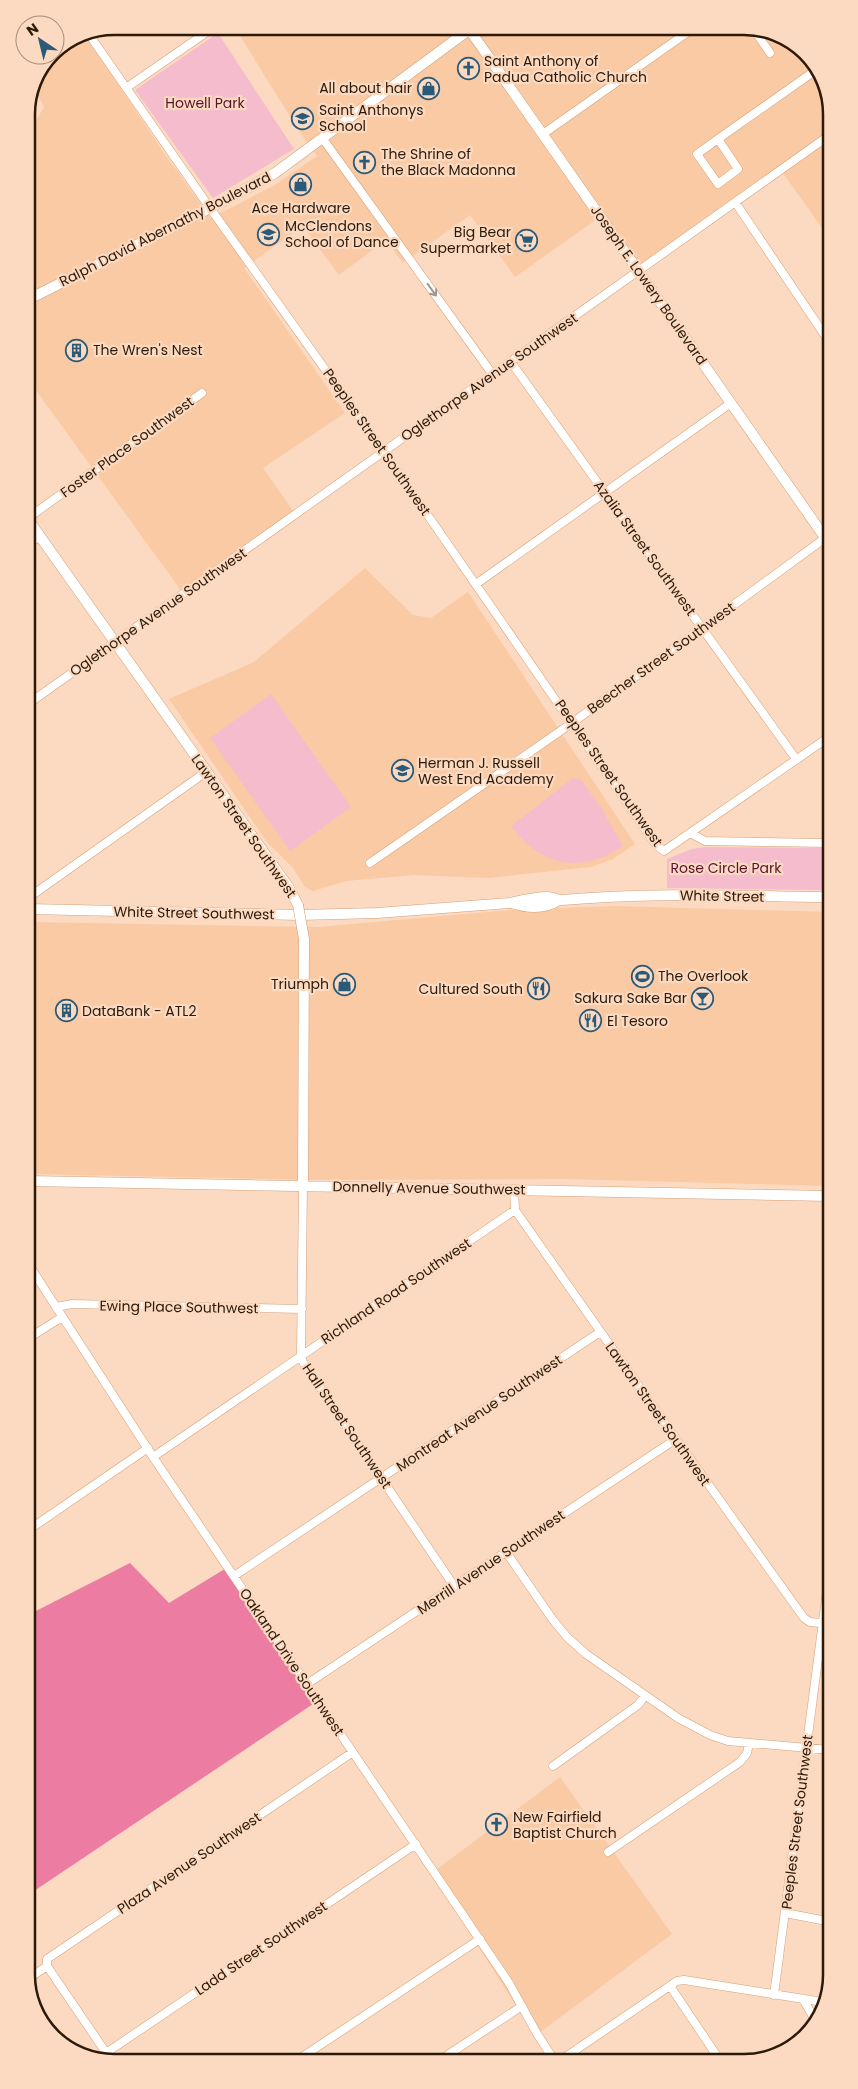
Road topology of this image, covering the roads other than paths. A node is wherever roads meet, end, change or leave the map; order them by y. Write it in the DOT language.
graph roads {
  1 [pos="202,35"];
  2 [pos="462,35"];
  3 [pos="474,35"];
  4 [pos="684,35"];
  5 [pos="759,37"];
  6 [pos="92,39"];
  7 [pos="770,52"];
  8 [pos="812,73"];
  9 [pos="126,88"];
  10 [pos="543,134"];
  11 [pos="323,139"];
  12 [pos="718,139"];
  13 [pos="823,141"];
  14 [pos="735,202"];
  15 [pos="210,208"];
  16 [pos="639,270"];
  17 [pos="35,296"];
  18 [pos="823,333"];
  19 [pos="511,362"];
  20 [pos="493,375"];
  21 [pos="202,393"];
  22 [pos="731,403"];
  23 [pos="384,452"];
  24 [pos="605,493"];
  25 [pos="35,513"];
  26 [pos="35,528"];
  27 [pos="823,532"];
  28 [pos="40,536"];
  29 [pos="35,539"];
  30 [pos="823,541"];
  31 [pos="476,584"];
  32 [pos="702,628"];
  33 [pos="115,642"];
  34 [pos="35,699"];
  35 [pos="572,723"];
  36 [pos="823,741"];
  37 [pos="796,759"];
  38 [pos="206,772"];
  39 [pos="692,834"];
  40 [pos="823,843"];
  41 [pos="370,863"];
  42 [pos="35,893"];
  43 [pos="615,896"];
  44 [pos="823,898"];
  45 [pos="35,909"];
  46 [pos="35,1181"];
  47 [pos="303,1186"];
  48 [pos="514,1190"];
  49 [pos="823,1196"];
  50 [pos="515,1210"];
  51 [pos="35,1274"];
  52 [pos="56,1307"];
  53 [pos="302,1310"];
  54 [pos="62,1317"];
  55 [pos="600,1332"];
  56 [pos="35,1334"];
  57 [pos="301,1355"];
  58 [pos="676,1439"];
  59 [pos="148,1448"];
  60 [pos="154,1457"];
  61 [pos="381,1478"];
  62 [pos="35,1526"];
  63 [pos="506,1552"];
  64 [pos="234,1576"];
  65 [pos="454,1586"];
  66 [pos="823,1623"];
  67 [pos="823,1647"];
  68 [pos="307,1684"];
  69 [pos="645,1696"];
  70 [pos="749,1743"];
  71 [pos="806,1748"];
  72 [pos="823,1749"];
  73 [pos="353,1752"];
  74 [pos="553,1766"];
  75 [pos="416,1844"];
  76 [pos="608,1852"];
  77 [pos="785,1913"];
  78 [pos="823,1920"];
  79 [pos="480,1939"];
  80 [pos="47,1966"];
  81 [pos="35,1974"];
  82 [pos="670,1986"];
  83 [pos="774,1995"];
  84 [pos="803,1999"];
  85 [pos="819,2001"];
  86 [pos="522,2006"];
  87 [pos="812,2015"];
  88 [pos="106,2053"];
  89 [pos="307,2054"];
  90 [pos="449,2054"];
  91 [pos="550,2054"];
  92 [pos="570,2054"];
  93 [pos="716,2054"];
  1 -- 9 [label="street"];
  2 -- 11 [label="street, Ralph David Abernathy Boulevard"];
  3 -- 10 [label="street, Joseph E. Lowery Boulevard"];
  4 -- 10 [label="street"];
  5 -- 7 [label="street"];
  6 -- 9 [label="street, Peeples Street Southwest"];
  8 -- 12 [label="street"];
  9 -- 15 [label="street, Peeples Street Southwest"];
  10 -- 16 [label="street, Joseph E. Lowery Boulevard"];
  11 -- 15 [label="street, Ralph David Abernathy Boulevard"];
  11 -- 20 [label="street, one-way"];
  12 -- 12 [label="street"];
  13 -- 14 [label="street, Oglethorpe Avenue Southwest"];
  14 -- 16 [label="street, Oglethorpe Avenue Southwest"];
  14 -- 18 [label="street"];
  15 -- 17 [label="street, Ralph David Abernathy Boulevard"];
  15 -- 23 [label="street, Peeples Street Southwest"];
  16 -- 19 [label="street, Oglethorpe Avenue Southwest"];
  16 -- 22 [label="street, Joseph E. Lowery Boulevard"];
  19 -- 20 [label="street, Oglethorpe Avenue Southwest"];
  19 -- 24 [label="street, Azalia Street Southwest"];
  20 -- 23 [label="street, Oglethorpe Avenue Southwest"];
  21 -- 25 [label="street, Foster Place Southwest"];
  22 -- 24 [label="street"];
  22 -- 27 [label="street, Joseph E. Lowery Boulevard"];
  23 -- 31 [label="street, Peeples Street Southwest"];
  23 -- 33 [label="street, Oglethorpe Avenue Southwest"];
  24 -- 31 [label="street"];
  24 -- 32 [label="street, Azalia Street Southwest"];
  26 -- 28 [label="street, Lawton Street Southwest"];
  28 -- 29 [label="street"];
  28 -- 33 [label="street, Lawton Street Southwest"];
  30 -- 32 [label="street, Beecher Street Southwest"];
  31 -- 35 [label="street, Peeples Street Southwest"];
  32 -- 35 [label="street, Beecher Street Southwest"];
  32 -- 37 [label="street, Azalia Street Southwest"];
  33 -- 34 [label="street, Oglethorpe Avenue Southwest"];
  33 -- 38 [label="street, Lawton Street Southwest"];
  35 -- 39 [label="street, Peeples Street Southwest"];
  35 -- 41 [label="street, Beecher Street Southwest"];
  36 -- 37 [label="street"];
  37 -- 39 [label="street"];
  38 -- 42 [label="street"];
  38 -- 47 [label="street, Lawton Street Southwest, bridge"];
  39 -- 40 [label="street"];
  43 -- 44 [label="street, White Street"];
  43 -- 45 [label="street, White Street Southwest"];
  46 -- 47 [label="street, Donnelly Avenue Southwest"];
  47 -- 48 [label="street, Donnelly Avenue Southwest"];
  47 -- 53 [label="street, Hall Street Southwest"];
  48 -- 49 [label="street, Donnelly Avenue Southwest"];
  48 -- 50 [label="street"];
  50 -- 55 [label="street, Lawton Street Southwest"];
  50 -- 57 [label="street, Richland Road Southwest"];
  51 -- 52 [label="street, Oakland Drive Southwest"];
  52 -- 53 [label="street, Ewing Place Southwest"];
  52 -- 54 [label="street, Oakland Drive Southwest"];
  53 -- 57 [label="street, Hall Street Southwest"];
  54 -- 56 [label="street"];
  54 -- 59 [label="street, Oakland Drive Southwest"];
  55 -- 58 [label="street, Lawton Street Southwest"];
  55 -- 61 [label="street, Montreat Avenue Southwest"];
  57 -- 60 [label="street, Richland Road Southwest"];
  57 -- 61 [label="street, Hall Street Southwest"];
  58 -- 63 [label="street, Merrill Avenue Southwest"];
  58 -- 66 [label="street, Lawton Street Southwest"];
  59 -- 60 [label="street, Oakland Drive Southwest"];
  59 -- 62 [label="street"];
  60 -- 64 [label="street, Oakland Drive Southwest"];
  61 -- 64 [label="street, Montreat Avenue Southwest"];
  61 -- 65 [label="street, Hall Street Southwest"];
  63 -- 65 [label="street, Merrill Avenue Southwest"];
  63 -- 69 [label="street"];
  64 -- 68 [label="street, Oakland Drive Southwest"];
  65 -- 68 [label="street, Merrill Avenue Southwest"];
  67 -- 71 [label="street, Peeples Street Southwest"];
  68 -- 73 [label="street, Oakland Drive Southwest"];
  69 -- 70 [label="street"];
  69 -- 74 [label="street"];
  70 -- 71 [label="street"];
  70 -- 76 [label="street"];
  71 -- 72 [label="street"];
  71 -- 77 [label="street, Peeples Street Southwest"];
  73 -- 75 [label="street, Oakland Drive Southwest"];
  73 -- 80 [label="street, Plaza Avenue Southwest"];
  75 -- 79 [label="street, Oakland Drive Southwest"];
  75 -- 88 [label="street, Ladd Street Southwest"];
  77 -- 78 [label="street"];
  77 -- 83 [label="street, Peeples Street Southwest"];
  79 -- 86 [label="street, Oakland Drive Southwest"];
  79 -- 89 [label="street"];
  80 -- 81 [label="street, Plaza Avenue Southwest"];
  80 -- 88 [label="street"];
  82 -- 83 [label="street"];
  82 -- 92 [label="street"];
  82 -- 93 [label="street"];
  83 -- 84 [label="street"];
  84 -- 85 [label="street"];
  84 -- 87 [label="street"];
  86 -- 90 [label="street"];
  86 -- 91 [label="street, Oakland Drive Southwest"];
}
